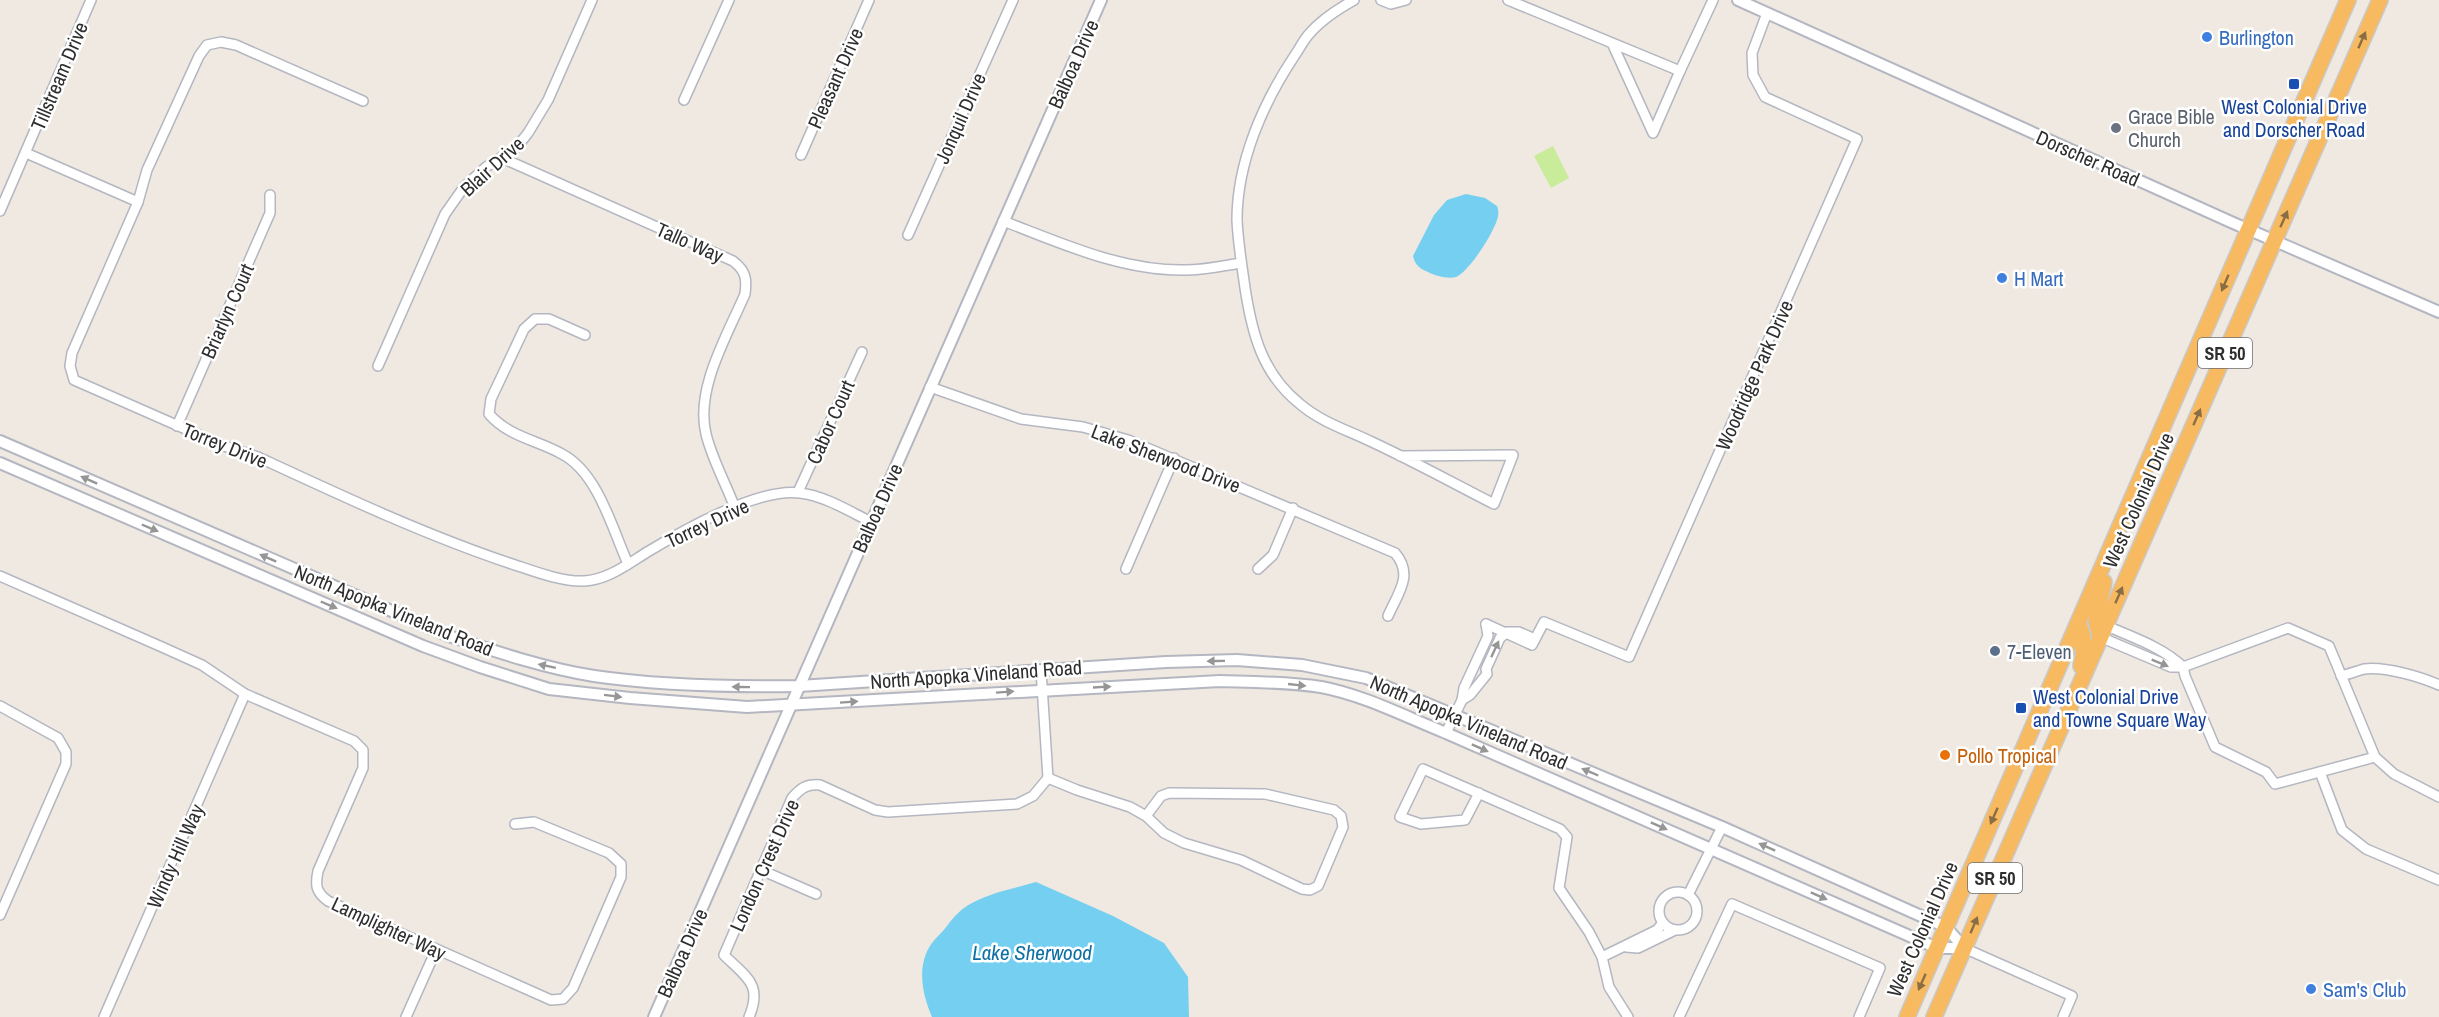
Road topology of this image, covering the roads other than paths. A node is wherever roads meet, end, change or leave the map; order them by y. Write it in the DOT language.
graph roads {
  1 [pos="91,0"];
  2 [pos="592,0"];
  3 [pos="729,0"];
  4 [pos="869,0"];
  5 [pos="1013,0"];
  6 [pos="1101,0"];
  7 [pos="1354,0"];
  8 [pos="1381,0"];
  9 [pos="1406,0"];
  10 [pos="1508,0"];
  11 [pos="1713,0"];
  12 [pos="1738,0"];
  13 [pos="2348,0"];
  14 [pos="2380,0"];
  15 [pos="1767,13"];
  16 [pos="1612,43"];
  17 [pos="1680,71"];
  18 [pos="363,100"];
  19 [pos="684,100"];
  20 [pos="26,153"];
  21 [pos="801,155"];
  22 [pos="502,158"];
  23 [pos="270,195"];
  24 [pos="138,202"];
  25 [pos="0,211"];
  26 [pos="1003,221"];
  27 [pos="2248,230"];
  28 [pos="908,236"];
  29 [pos="2274,241"];
  30 [pos="1241,263"];
  31 [pos="2439,312"];
  32 [pos="585,335"];
  33 [pos="862,352"];
  34 [pos="378,366"];
  35 [pos="930,387"];
  36 [pos="177,426"];
  37 [pos="0,442"];
  38 [pos="1400,456"];
  39 [pos="1174,458"];
  40 [pos="0,463"];
  41 [pos="798,492"];
  42 [pos="735,508"];
  43 [pos="1293,508"];
  44 [pos="871,522"];
  45 [pos="2111,547"];
  46 [pos="628,564"];
  47 [pos="1126,569"];
  48 [pos="1258,569"];
  49 [pos="0,576"];
  50 [pos="1388,616"];
  51 [pos="2078,623"];
  52 [pos="2103,631"];
  53 [pos="1507,632"];
  54 [pos="2183,667"];
  55 [pos="1041,670"];
  56 [pos="2341,676"];
  57 [pos="2439,685"];
  58 [pos="799,686"];
  59 [pos="1044,690"];
  60 [pos="245,694"];
  61 [pos="1462,700"];
  62 [pos="790,705"];
  63 [pos="0,706"];
  64 [pos="2070,706"];
  65 [pos="1455,715"];
  66 [pos="1446,733"];
  67 [pos="2375,756"];
  68 [pos="2320,772"];
  69 [pos="1048,778"];
  70 [pos="1479,793"];
  71 [pos="2439,797"];
  72 [pos="1146,816"];
  73 [pos="515,824"];
  74 [pos="1722,827"];
  75 [pos="1712,849"];
  76 [pos="761,870"];
  77 [pos="2439,880"];
  78 [pos="816,894"];
  79 [pos="1689,895"];
  80 [pos="0,915"];
  81 [pos="1663,923"];
  82 [pos="1946,927"];
  83 [pos="1675,930"];
  84 [pos="1626,947"];
  85 [pos="1937,948"];
  86 [pos="1964,948"];
  87 [pos="436,950"];
  88 [pos="1602,957"];
  89 [pos="104,1017"];
  90 [pos="406,1017"];
  91 [pos="654,1017"];
  92 [pos="749,1017"];
  93 [pos="1628,1017"];
  94 [pos="1679,1017"];
  95 [pos="1859,1017"];
  96 [pos="1907,1017"];
  97 [pos="1934,1017"];
  98 [pos="2063,1017"];
  1 -- 20 [label="street, Tillstream Drive"];
  2 -- 22 [label="street, Blair Drive"];
  3 -- 19 [label="street"];
  4 -- 21 [label="street, Pleasant Drive"];
  5 -- 28 [label="street, Jonquil Drive"];
  6 -- 26 [label="street, Balboa Drive"];
  7 -- 30 [label="street"];
  8 -- 9 [label="street"];
  10 -- 16 [label="street"];
  11 -- 17 [label="street"];
  12 -- 15 [label="street, Dorscher Road"];
  13 -- 27 [label="highway, West Colonial Drive / SR 50"];
  29 -- 14 [label="highway, West Colonial Drive / SR 50, one-way"];
  15 -- 27 [label="street, Dorscher Road"];
  15 -- 53 [label="street, Woodridge Park Drive"];
  16 -- 17 [label="street"];
  16 -- 17 [label="street"];
  18 -- 24 [label="street, Torrey Drive"];
  20 -- 24 [label="street"];
  20 -- 25 [label="street, Tillstream Drive"];
  22 -- 34 [label="street, Blair Drive"];
  22 -- 42 [label="street, Tallo Way"];
  23 -- 36 [label="street, Briarlyn Court"];
  24 -- 36 [label="street, Torrey Drive"];
  26 -- 30 [label="street"];
  26 -- 35 [label="street, Balboa Drive"];
  27 -- 29 [label="street, Dorscher Road"];
  27 -- 45 [label="highway, West Colonial Drive / SR 50, one-way"];
  29 -- 31 [label="street, Dorscher Road"];
  52 -- 29 [label="highway, West Colonial Drive / SR 50, one-way"];
  30 -- 38 [label="street"];
  32 -- 46 [label="street"];
  33 -- 41 [label="street, Cabor Court"];
  35 -- 39 [label="street, Lake Sherwood Drive"];
  35 -- 44 [label="street, Balboa Drive"];
  36 -- 46 [label="street, Torrey Drive"];
  58 -- 37 [label="street, North Apopka Vineland Road, one-way"];
  38 -- 38 [label="street"];
  39 -- 43 [label="street, Lake Sherwood Drive"];
  39 -- 47 [label="street"];
  40 -- 62 [label="street, North Apopka Vineland Road, one-way"];
  41 -- 42 [label="street, Torrey Drive"];
  41 -- 44 [label="street, Torrey Drive"];
  42 -- 46 [label="street, Torrey Drive"];
  43 -- 48 [label="street"];
  43 -- 50 [label="street, Lake Sherwood Drive"];
  44 -- 58 [label="street, Balboa Drive"];
  45 -- 51 [label="highway, West Colonial Drive / SR 50"];
  45 -- 52 [label="highway"];
  49 -- 60 [label="street, Lamplighter Way"];
  51 -- 64 [label="highway"];
  51 -- 82 [label="highway, West Colonial Drive / SR 50, one-way"];
  52 -- 54 [label="street"];
  52 -- 64 [label="highway, West Colonial Drive / SR 50"];
  61 -- 53 [label="street, Woodridge Park Drive, one-way"];
  53 -- 61 [label="street, Woodridge Park Drive"];
  54 -- 56 [label="street"];
  54 -- 68 [label="street"];
  55 -- 58 [label="street, North Apopka Vineland Road"];
  55 -- 59 [label="street"];
  65 -- 55 [label="street, North Apopka Vineland Road, one-way"];
  56 -- 57 [label="street"];
  56 -- 67 [label="street"];
  58 -- 62 [label="street, Balboa Drive"];
  62 -- 59 [label="street, North Apopka Vineland Road, one-way"];
  59 -- 66 [label="street, North Apopka Vineland Road, one-way"];
  59 -- 69 [label="street"];
  60 -- 87 [label="street, Lamplighter Way"];
  60 -- 89 [label="street, Windy Hill Way"];
  61 -- 65 [label="street, Woodridge Park Drive"];
  62 -- 91 [label="street, Balboa Drive"];
  63 -- 80 [label="street"];
  86 -- 64 [label="highway, West Colonial Drive / SR 50, one-way"];
  65 -- 66 [label="street, Woodridge Park Drive"];
  74 -- 65 [label="street, North Apopka Vineland Road, one-way"];
  66 -- 75 [label="street, North Apopka Vineland Road, one-way"];
  67 -- 68 [label="street"];
  67 -- 71 [label="street"];
  68 -- 77 [label="street"];
  69 -- 72 [label="street"];
  69 -- 76 [label="street, London Crest Drive"];
  70 -- 70 [label="street"];
  70 -- 88 [label="street"];
  72 -- 72 [label="street"];
  73 -- 87 [label="street, Lamplighter Way"];
  74 -- 75 [label="street"];
  82 -- 74 [label="street, North Apopka Vineland Road, one-way"];
  75 -- 79 [label="street"];
  75 -- 85 [label="street, North Apopka Vineland Road, one-way"];
  76 -- 78 [label="street"];
  76 -- 92 [label="street, London Crest Drive"];
  79 -- 81 [label="street"];
  79 -- 83 [label="street"];
  81 -- 83 [label="street"];
  81 -- 84 [label="street"];
  82 -- 85 [label="highway, West Colonial Drive / SR 50"];
  82 -- 86 [label="street"];
  83 -- 84 [label="street"];
  84 -- 88 [label="street"];
  85 -- 86 [label="street"];
  85 -- 96 [label="highway, West Colonial Drive / SR 50, one-way"];
  86 -- 97 [label="highway, West Colonial Drive / SR 50"];
  86 -- 98 [label="street"];
  87 -- 90 [label="street"];
  88 -- 93 [label="street"];
  94 -- 95 [label="street"];
}
